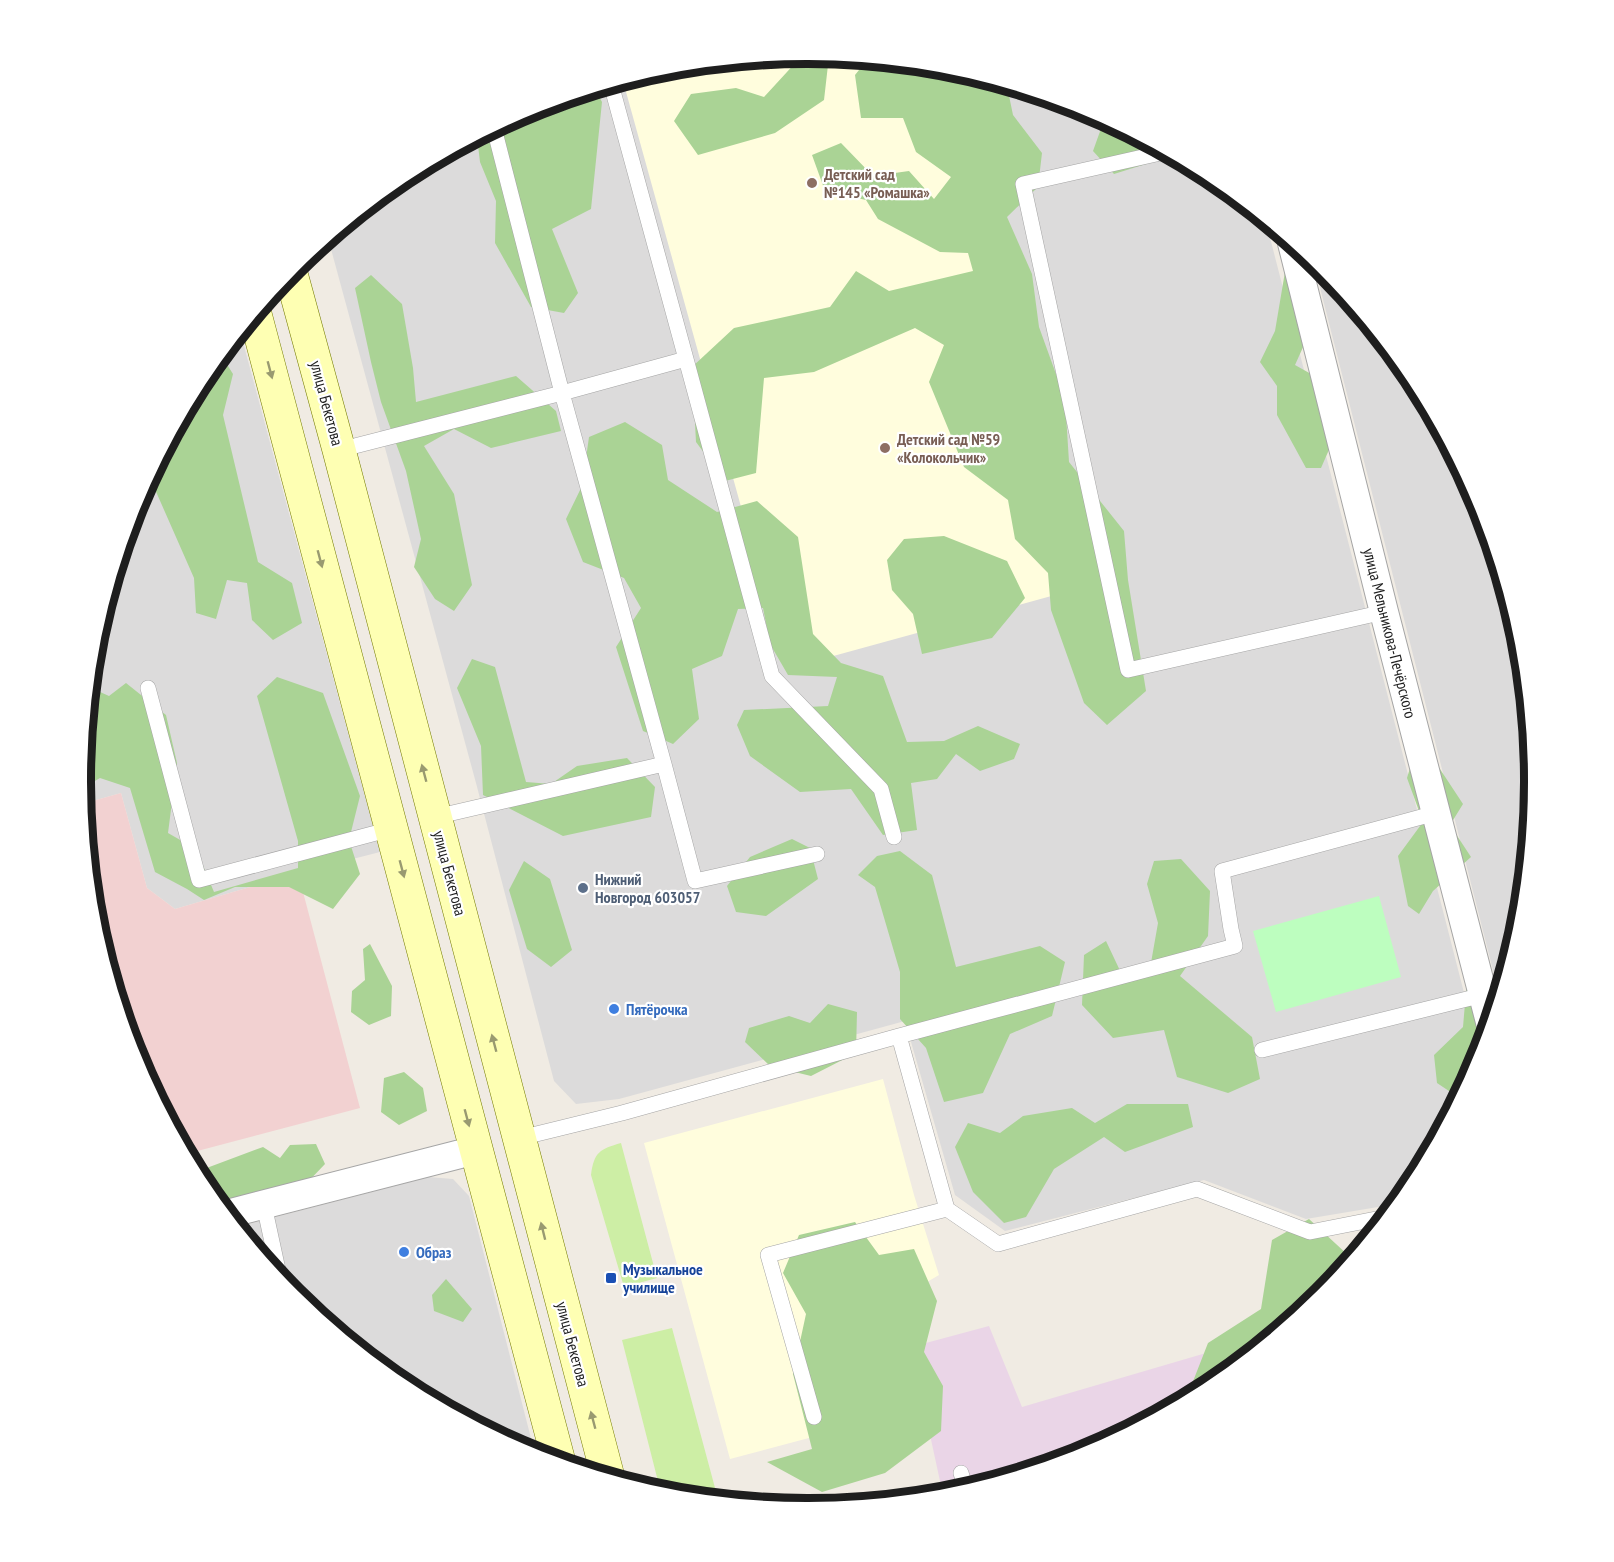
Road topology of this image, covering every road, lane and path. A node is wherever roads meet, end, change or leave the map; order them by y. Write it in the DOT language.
graph roads {
  1 [pos="613,92"];
  2 [pos="496,135"];
  3 [pos="1155,154"];
  4 [pos="1296,257"];
  5 [pos="293,282"];
  6 [pos="256,324"];
  7 [pos="686,359"];
  8 [pos="562,393"];
  9 [pos="339,450"];
  10 [pos="1384,612"];
  11 [pos="148,688"];
  12 [pos="664,764"];
  13 [pos="1436,813"];
  14 [pos="435,817"];
  15 [pos="391,829"];
  16 [pos="894,837"];
  17 [pos="818,854"];
  18 [pos="1483,995"];
  19 [pos="1486,1007"];
  20 [pos="899,1036"];
  21 [pos="1262,1050"];
  22 [pos="520,1138"];
  23 [pos="476,1150"];
  24 [pos="264,1205"];
  25 [pos="947,1209"];
  26 [pos="235,1212"];
  27 [pos="1374,1219"];
  28 [pos="276,1262"];
  29 [pos="814,1417"];
  30 [pos="556,1451"];
  31 [pos="606,1468"];
  32 [pos="961,1473"];
  33 [pos="963,1480"];
  1 -- 7 [label="lane"];
  2 -- 8 [label="lane"];
  3 -- 10 [label="lane"];
  4 -- 10 [label="street, улица Мельникова-Печёрского"];
  5 -- 9 [label="main road, улица Бекетова"];
  6 -- 15 [label="main road, one-way"];
  7 -- 8 [label="lane"];
  7 -- 16 [label="lane"];
  8 -- 9 [label="lane"];
  8 -- 12 [label="lane"];
  14 -- 9 [label="main road, улица Бекетова, one-way"];
  10 -- 13 [label="street, улица Мельникова-Печёрского"];
  11 -- 15 [label="lane"];
  12 -- 14 [label="lane"];
  12 -- 17 [label="lane"];
  13 -- 18 [label="street, улица Мельникова-Печёрского"];
  13 -- 20 [label="lane"];
  22 -- 14 [label="main road, улица Бекетова, one-way"];
  15 -- 23 [label="main road, one-way"];
  18 -- 19 [label="street, улица Мельникова-Печёрского"];
  18 -- 21 [label="lane"];
  20 -- 22 [label="lane"];
  20 -- 25 [label="lane"];
  31 -- 22 [label="main road, улица Бекетова, one-way"];
  23 -- 24 [label="street"];
  23 -- 30 [label="main road"];
  24 -- 26 [label="street"];
  24 -- 28 [label="lane"];
  25 -- 27 [label="lane"];
  25 -- 29 [label="lane"];
  32 -- 33 [label="lane"];
}
